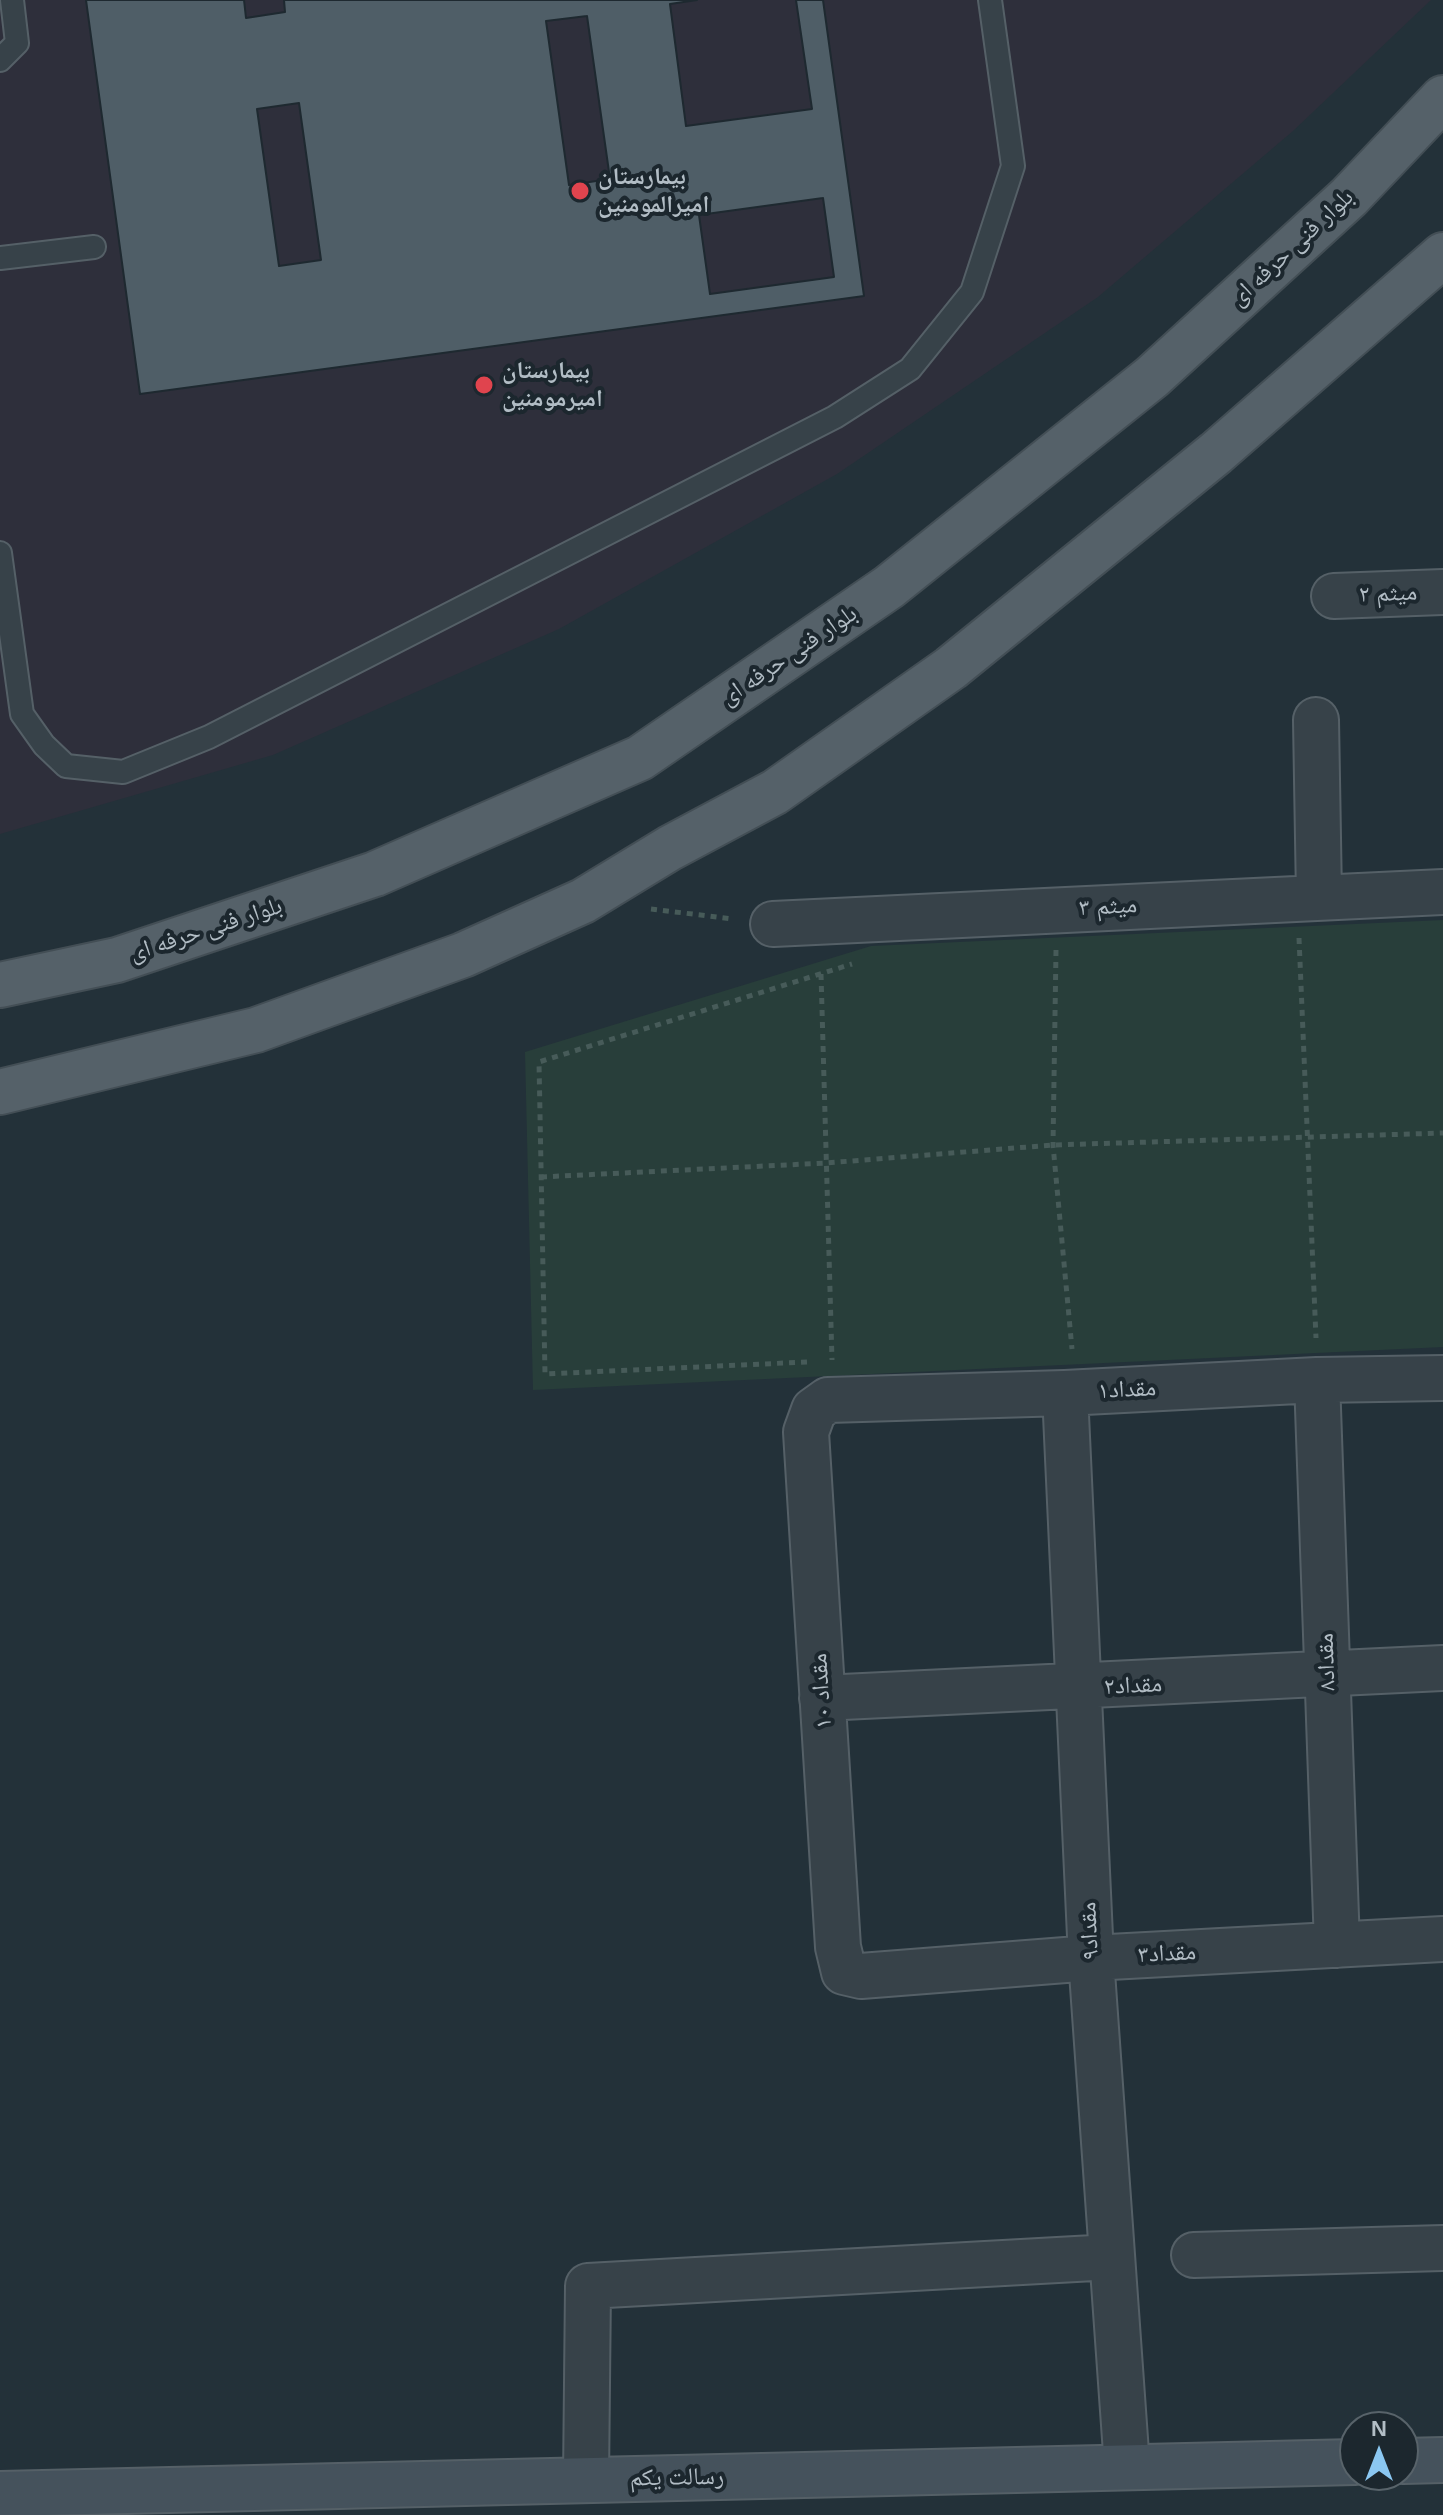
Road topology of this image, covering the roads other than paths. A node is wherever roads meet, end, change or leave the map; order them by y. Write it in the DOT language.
graph roads {
  1 [pos="12,0"];
  2 [pos="990,0"];
  3 [pos="0,60"];
  4 [pos="1443,98"];
  5 [pos="94,247"];
  6 [pos="1443,255"];
  7 [pos="0,258"];
  8 [pos="0,553"];
  9 [pos="1443,592"];
  10 [pos="1334,596"];
  11 [pos="1316,720"];
  12 [pos="1443,892"];
  13 [pos="1317,917"];
  14 [pos="773,924"];
  15 [pos="0,985"];
  16 [pos="0,1092"];
  17 [pos="1317,1359"];
  18 [pos="1443,1378"];
  19 [pos="1065,1393"];
  20 [pos="814,1410"];
  21 [pos="1443,1668"];
  22 [pos="1328,1675"];
  23 [pos="1080,1689"];
  24 [pos="822,1698"];
  25 [pos="1443,1939"];
  26 [pos="1337,1945"];
  27 [pos="1091,1958"];
  28 [pos="844,1972"];
  29 [pos="1443,2248"];
  30 [pos="1194,2255"];
  31 [pos="1112,2257"];
  32 [pos="1443,2460"];
  33 [pos="1419,2461"];
  34 [pos="1339,2462"];
  35 [pos="1127,2467"];
  36 [pos="586,2480"];
  37 [pos="0,2494"];
  1 -- 3 [label="lane"];
  2 -- 8 [label="lane"];
  4 -- 15 [label="main road, بلوار فنی حرفه ای"];
  5 -- 7 [label="lane"];
  6 -- 16 [label="main road"];
  9 -- 10 [label="street, میثم ۲"];
  11 -- 13 [label="street"];
  12 -- 13 [label="street, میثم ۳"];
  13 -- 14 [label="street, میثم ۳"];
  17 -- 18 [label="street, مقداد۱"];
  17 -- 19 [label="street, مقداد۱"];
  17 -- 22 [label="street, مقداد۸"];
  19 -- 20 [label="street, مقداد۱"];
  19 -- 23 [label="street, مقداد۹"];
  20 -- 24 [label="street, مقداد ۱۰"];
  21 -- 22 [label="street, مقداد۲"];
  22 -- 23 [label="street, مقداد۲"];
  22 -- 26 [label="street, مقداد۸"];
  23 -- 24 [label="street, مقداد۲"];
  23 -- 27 [label="street, مقداد۹"];
  24 -- 28 [label="street, مقداد ۱۰"];
  25 -- 26 [label="street, مقداد۳"];
  26 -- 27 [label="street, مقداد۳"];
  27 -- 28 [label="street, مقداد۳"];
  27 -- 31 [label="street, مقداد۹"];
  29 -- 30 [label="street"];
  31 -- 35 [label="street, مقداد۹"];
  31 -- 36 [label="street"];
  32 -- 33 [label="street"];
  34 -- 35 [label="street, رسالت یکم"];
  35 -- 36 [label="street, رسالت یکم"];
  36 -- 37 [label="street, رسالت یکم"];
}
